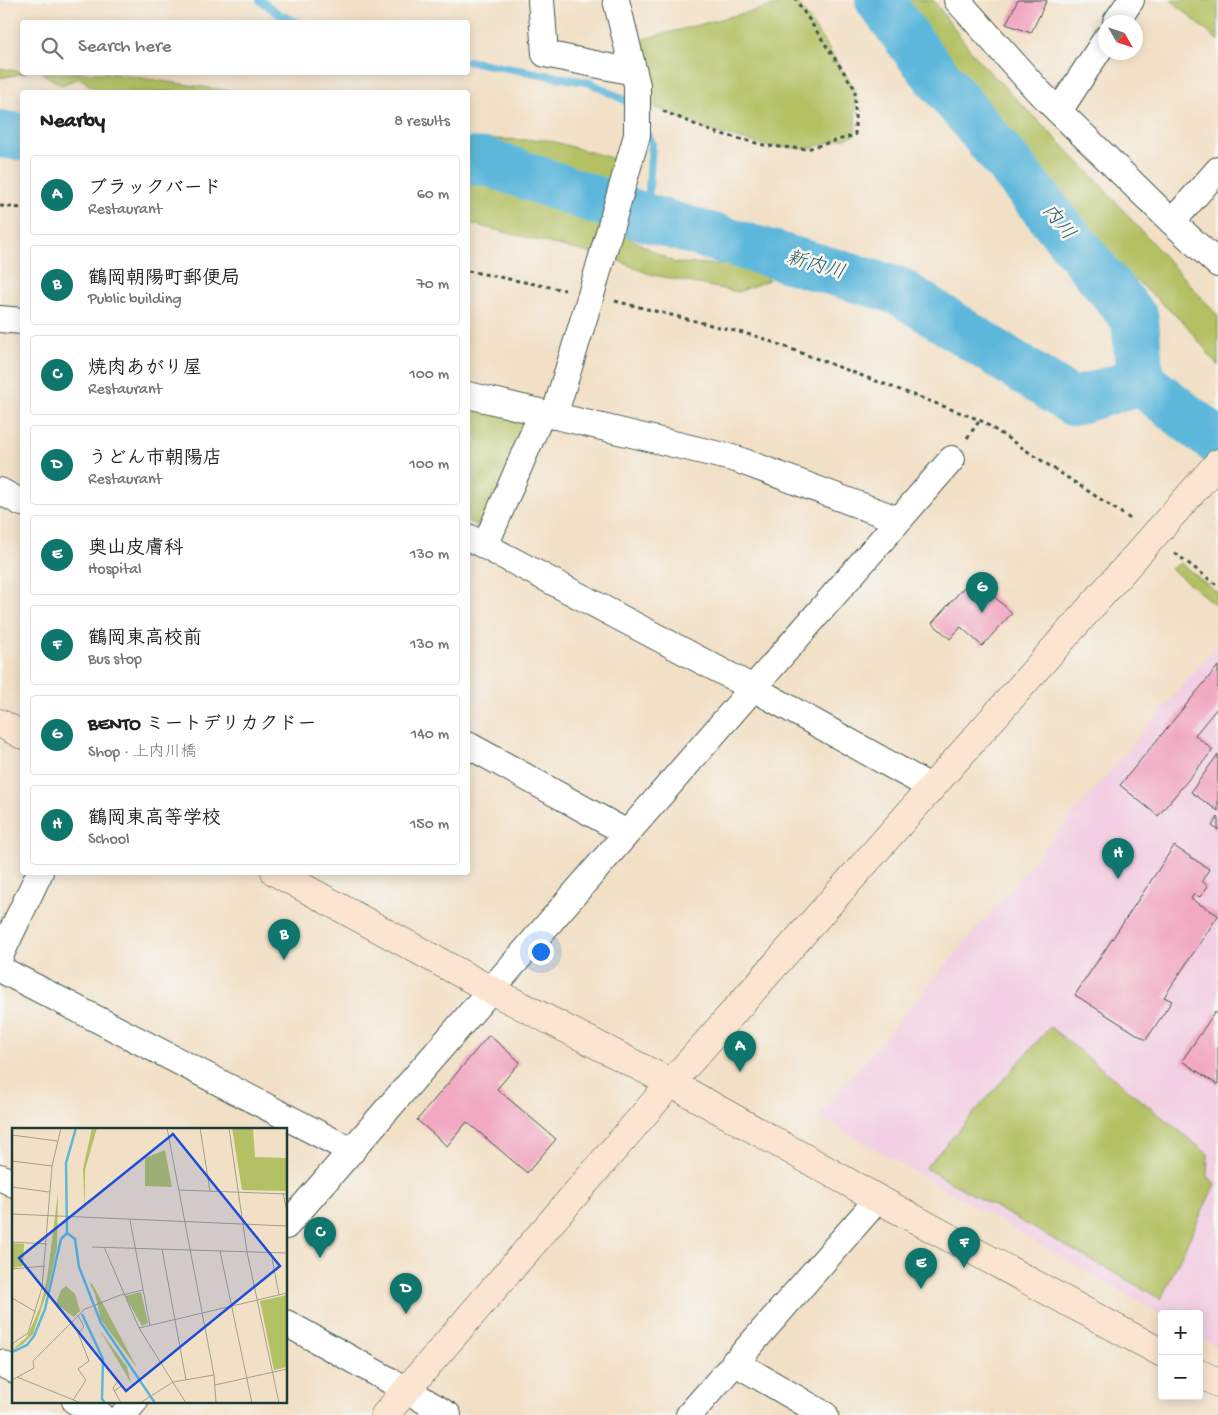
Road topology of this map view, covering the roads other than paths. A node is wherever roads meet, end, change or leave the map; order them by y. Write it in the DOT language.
graph roads {
  1 [pos="542,0"];
  2 [pos="616,0"];
  3 [pos="958,0"];
  4 [pos="1130,0"];
  5 [pos="1120,15"];
  6 [pos="1098,51"];
  7 [pos="634,72"];
  8 [pos="1059,111"];
  9 [pos="1218,170"];
  10 [pos="1172,222"];
  11 [pos="1218,264"];
  12 [pos="0,319"];
  13 [pos="20,321"];
  14 [pos="470,395"];
  15 [pos="548,414"];
  16 [pos="952,459"];
  17 [pos="1218,464"];
  18 [pos="0,491"];
  19 [pos="20,502"];
  20 [pos="899,520"];
  21 [pos="476,542"];
  22 [pos="753,688"];
  23 [pos="0,723"];
  24 [pos="20,735"];
  25 [pos="470,746"];
  26 [pos="932,788"];
  27 [pos="627,833"];
  28 [pos="39,875"];
  29 [pos="280,875"];
  30 [pos="0,956"];
  31 [pos="0,969"];
  32 [pos="491,990"];
  33 [pos="671,1082"];
  34 [pos="352,1151"];
  35 [pos="0,1177"];
  36 [pos="12,1183"];
  37 [pos="878,1199"];
  38 [pos="288,1224"];
  39 [pos="288,1324"];
  40 [pos="1158,1351"];
  41 [pos="734,1362"];
  42 [pos="0,1363"];
  43 [pos="12,1369"];
  44 [pos="1203,1375"];
  45 [pos="1218,1383"];
  46 [pos="407,1390"];
  47 [pos="76,1402"];
  48 [pos="134,1402"];
  49 [pos="101,1415"];
  50 [pos="123,1415"];
  51 [pos="385,1415"];
  52 [pos="448,1415"];
  53 [pos="688,1415"];
  54 [pos="825,1415"];
  1 -- 7 [label="street"];
  2 -- 7 [label="street"];
  3 -- 8 [label="street"];
  4 -- 5 [label="street"];
  6 -- 8 [label="street"];
  7 -- 15 [label="street"];
  8 -- 10 [label="street"];
  9 -- 10 [label="street"];
  10 -- 11 [label="street"];
  12 -- 13 [label="street"];
  14 -- 15 [label="street"];
  15 -- 20 [label="street"];
  15 -- 21 [label="street"];
  16 -- 20 [label="street"];
  17 -- 26 [label="street"];
  18 -- 19 [label="street"];
  20 -- 22 [label="street"];
  21 -- 22 [label="street"];
  22 -- 26 [label="street"];
  22 -- 27 [label="street"];
  23 -- 24 [label="street"];
  25 -- 27 [label="street"];
  26 -- 33 [label="street"];
  27 -- 32 [label="street"];
  28 -- 30 [label="street"];
  29 -- 32 [label="street"];
  31 -- 34 [label="street"];
  32 -- 33 [label="street"];
  32 -- 34 [label="street"];
  33 -- 37 [label="street"];
  33 -- 46 [label="street"];
  34 -- 38 [label="street"];
  35 -- 36 [label="street"];
  37 -- 40 [label="street"];
  37 -- 41 [label="street"];
  39 -- 46 [label="street"];
  41 -- 53 [label="street"];
  41 -- 54 [label="street"];
  42 -- 43 [label="street"];
  44 -- 45 [label="street"];
  46 -- 51 [label="street"];
  46 -- 52 [label="street"];
  47 -- 49 [label="street"];
  48 -- 50 [label="street"];
}
